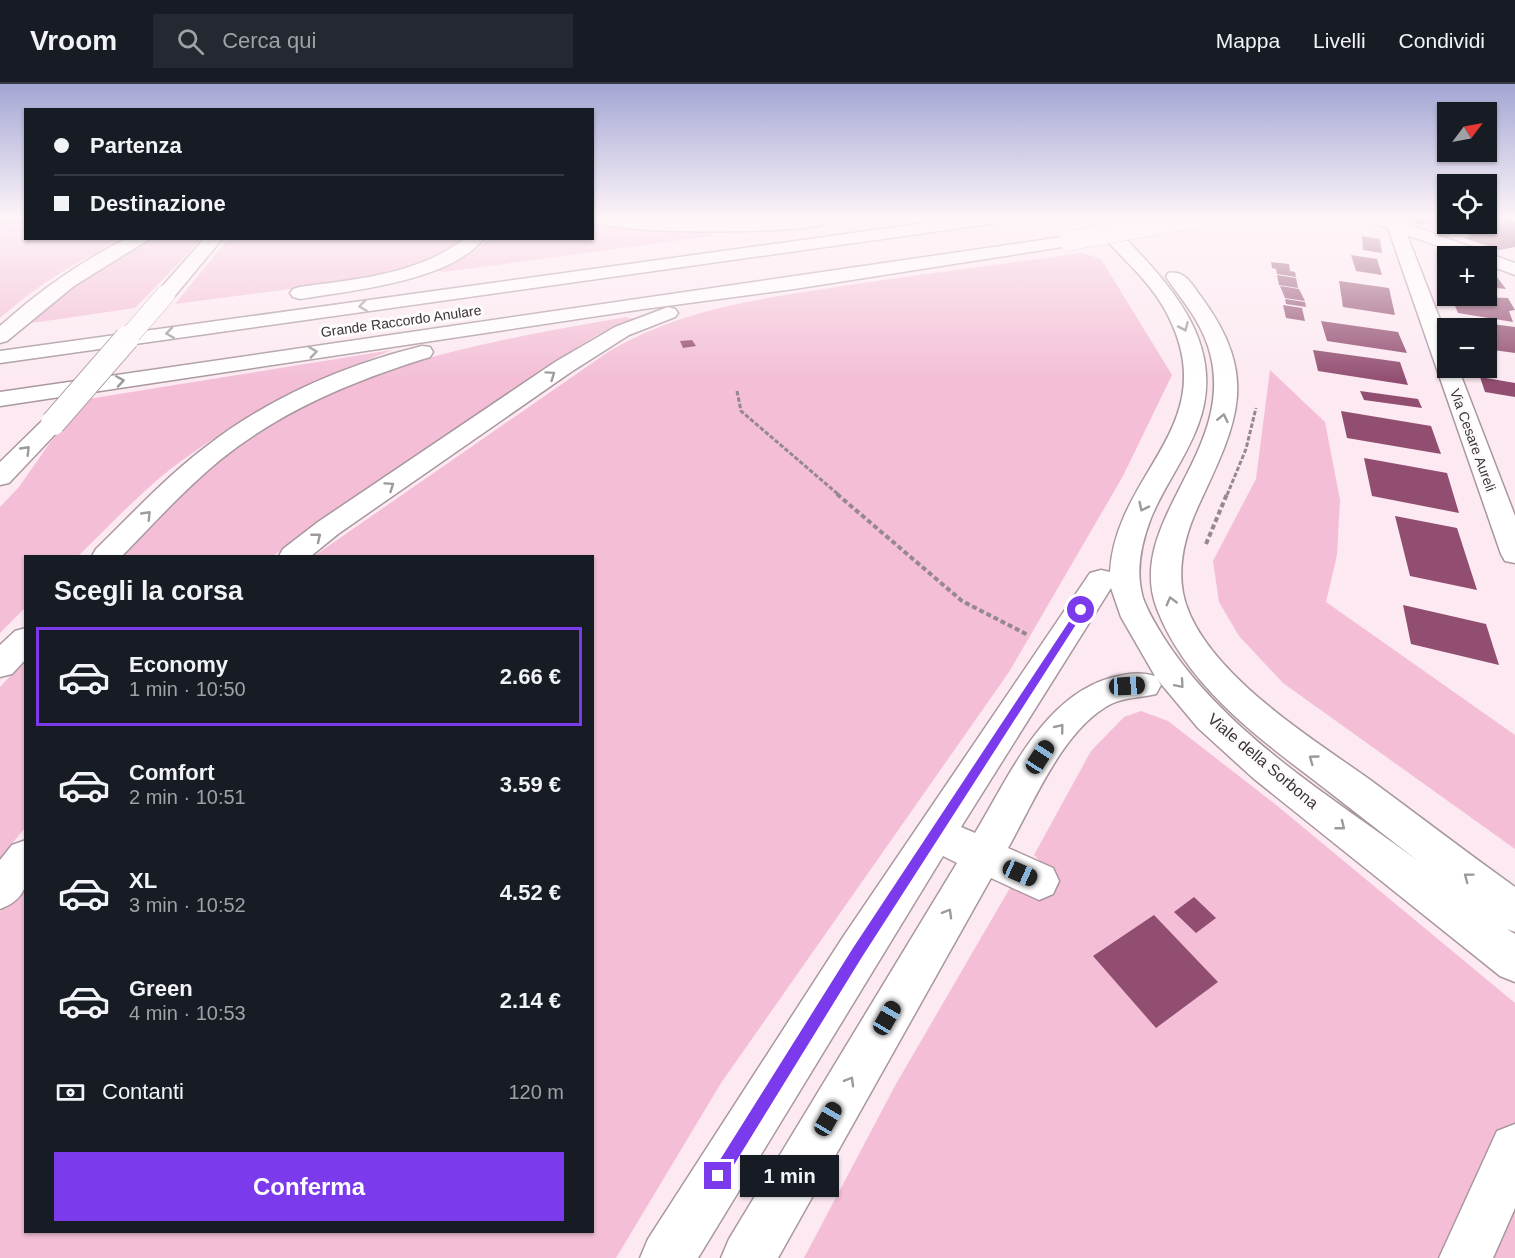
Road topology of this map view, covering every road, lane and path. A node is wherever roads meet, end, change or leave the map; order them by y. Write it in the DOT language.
graph roads {
  1 [pos="79,272"];
  2 [pos="185,272"];
  3 [pos="408,272"];
  4 [pos="485,272"];
  5 [pos="610,272"];
  6 [pos="765,272"];
  7 [pos="855,272"];
  8 [pos="1145,272"];
  9 [pos="1167,272"];
  10 [pos="1412,272"];
  11 [pos="794,284"];
  12 [pos="277,297"];
  13 [pos="644,303"];
  14 [pos="0,338"];
  15 [pos="0,357"];
  16 [pos="23,376"];
  17 [pos="737,391"];
  18 [pos="0,399"];
  19 [pos="1256,401"];
  20 [pos="0,477"];
  21 [pos="1202,552"];
  22 [pos="1515,554"];
  23 [pos="107,555"];
  24 [pos="295,555"];
  25 [pos="1101,580"];
  26 [pos="24,641"];
  27 [pos="1056,648"];
  28 [pos="0,665"];
  29 [pos="1144,685"];
  30 [pos="935,834"];
  31 [pos="981,856"];
  32 [pos="24,860"];
  33 [pos="1039,881"];
  34 [pos="0,890"];
  35 [pos="1515,912"];
  36 [pos="1515,961"];
  37 [pos="1515,1149"];
  38 [pos="667,1258"];
  39 [pos="748,1258"];
  40 [pos="1466,1258"];
  1 -- 14 [label="main road"];
  20 -- 2 [label="main road, one-way, bridge"];
  3 -- 12 [label="main road"];
  4 -- 14 [label="main road"];
  5 -- 15 [label="main road, Grande Raccordo Anulare, one-way"];
  6 -- 16 [label="main road, Grande Raccordo Anulare"];
  7 -- 11 [label="main road"];
  8 -- 36 [label="main road, Viale della Sorbona, one-way"];
  35 -- 9 [label="main road, Viale della Sorbona, one-way"];
  10 -- 22 [label="main road, Via Cesare Aureli"];
  11 -- 13 [label="main road"];
  24 -- 11 [label="main road, one-way"];
  18 -- 13 [label="main road, one-way"];
  23 -- 13 [label="main road, one-way"];
  17 -- 27 [label="path"];
  19 -- 21 [label="path"];
  25 -- 27 [label="main road"];
  26 -- 28 [label="main road"];
  27 -- 30 [label="main road"];
  31 -- 29 [label="main road, one-way"];
  30 -- 31 [label="main road"];
  30 -- 38 [label="main road"];
  31 -- 33 [label="main road"];
  39 -- 31 [label="main road, one-way"];
  32 -- 34 [label="main road"];
  37 -- 40 [label="main road"];
}
